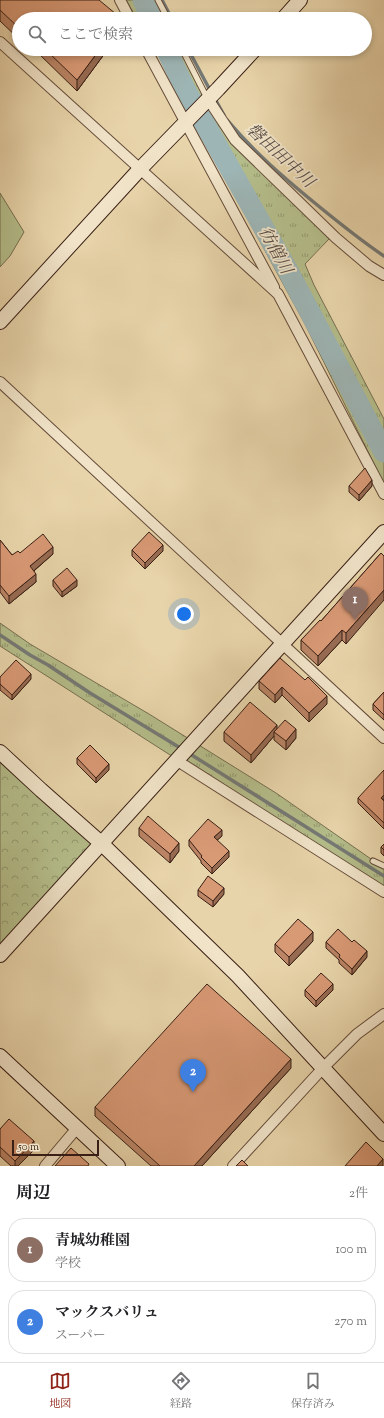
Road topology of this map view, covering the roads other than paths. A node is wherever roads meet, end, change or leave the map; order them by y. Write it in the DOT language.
graph roads {
  1 [pos="120,0"];
  2 [pos="158,0"];
  3 [pos="300,0"];
  4 [pos="126,12"];
  5 [pos="164,12"];
  6 [pos="289,12"];
  7 [pos="0,42"];
  8 [pos="12,53"];
  9 [pos="15,56"];
  10 [pos="150,56"];
  11 [pos="186,56"];
  12 [pos="248,56"];
  13 [pos="208,99"];
  14 [pos="186,122"];
  15 [pos="140,169"];
  16 [pos="384,275"];
  17 [pos="278,294"];
  18 [pos="0,322"];
  19 [pos="0,382"];
  20 [pos="384,494"];
  21 [pos="384,532"];
  22 [pos="282,644"];
  23 [pos="384,738"];
  24 [pos="0,752"];
  25 [pos="176,760"];
  26 [pos="101,843"];
  27 [pos="373,861"];
  28 [pos="384,866"];
  29 [pos="384,892"];
  30 [pos="0,955"];
  31 [pos="384,1014"];
  32 [pos="0,1056"];
  33 [pos="323,1068"];
  34 [pos="77,1128"];
  35 [pos="384,1134"];
  36 [pos="45,1166"];
  37 [pos="118,1166"];
  38 [pos="234,1166"];
  1 -- 4 [label="street"];
  2 -- 5 [label="lane"];
  3 -- 6 [label="street"];
  7 -- 8 [label="street"];
  9 -- 15 [label="street"];
  10 -- 14 [label="street"];
  11 -- 13 [label="lane"];
  12 -- 13 [label="street"];
  13 -- 14 [label="street"];
  13 -- 16 [label="street"];
  14 -- 15 [label="street"];
  14 -- 17 [label="street"];
  15 -- 17 [label="street"];
  15 -- 18 [label="street"];
  17 -- 20 [label="street"];
  19 -- 22 [label="street"];
  21 -- 22 [label="street"];
  22 -- 23 [label="street"];
  22 -- 25 [label="street"];
  24 -- 26 [label="street"];
  25 -- 26 [label="street"];
  25 -- 29 [label="street"];
  26 -- 30 [label="street"];
  26 -- 33 [label="street"];
  27 -- 28 [label="lane"];
  31 -- 33 [label="street"];
  32 -- 34 [label="street"];
  33 -- 35 [label="street"];
  33 -- 38 [label="street"];
  34 -- 36 [label="street"];
  34 -- 37 [label="street"];
}
